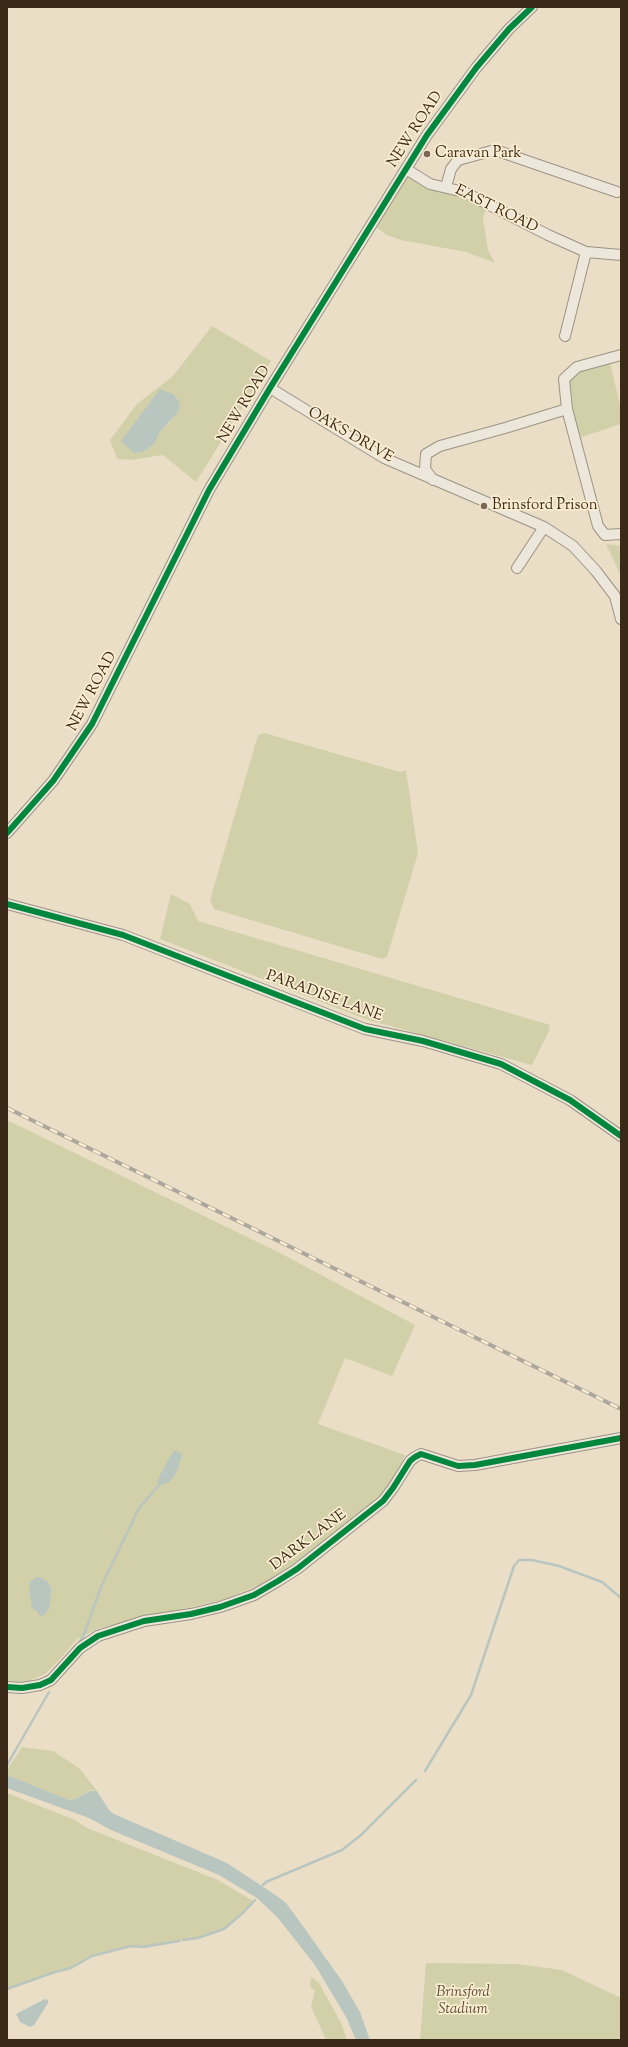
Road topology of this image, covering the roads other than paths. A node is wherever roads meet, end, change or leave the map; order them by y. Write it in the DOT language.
graph roads {
  1 [pos="532,7"];
  2 [pos="406,168"];
  3 [pos="446,187"];
  4 [pos="617,192"];
  5 [pos="586,252"];
  6 [pos="621,255"];
  7 [pos="565,336"];
  8 [pos="621,355"];
  9 [pos="270,388"];
  10 [pos="567,408"];
  11 [pos="433,480"];
  12 [pos="544,527"];
  13 [pos="621,534"];
  14 [pos="517,568"];
  15 [pos="618,597"];
  16 [pos="621,619"];
  17 [pos="7,833"];
  18 [pos="7,904"];
  19 [pos="621,1136"];
  20 [pos="621,1438"];
  21 [pos="7,1687"];
  1 -- 2 [label="street, NEW ROAD"];
  2 -- 3 [label="street, EAST ROAD"];
  2 -- 9 [label="street, NEW ROAD"];
  3 -- 4 [label="street"];
  3 -- 5 [label="street, EAST ROAD"];
  5 -- 6 [label="street, EAST ROAD"];
  5 -- 7 [label="street"];
  8 -- 10 [label="street"];
  9 -- 11 [label="street, OAKS DRIVE"];
  9 -- 17 [label="street, NEW ROAD"];
  10 -- 11 [label="street"];
  10 -- 13 [label="street"];
  11 -- 12 [label="street, OAKS DRIVE"];
  12 -- 14 [label="street"];
  12 -- 15 [label="street, OAKS DRIVE"];
  15 -- 16 [label="street, OAKS DRIVE"];
  18 -- 19 [label="street, PARADISE LANE"];
  20 -- 21 [label="street, DARK LANE"];
}
